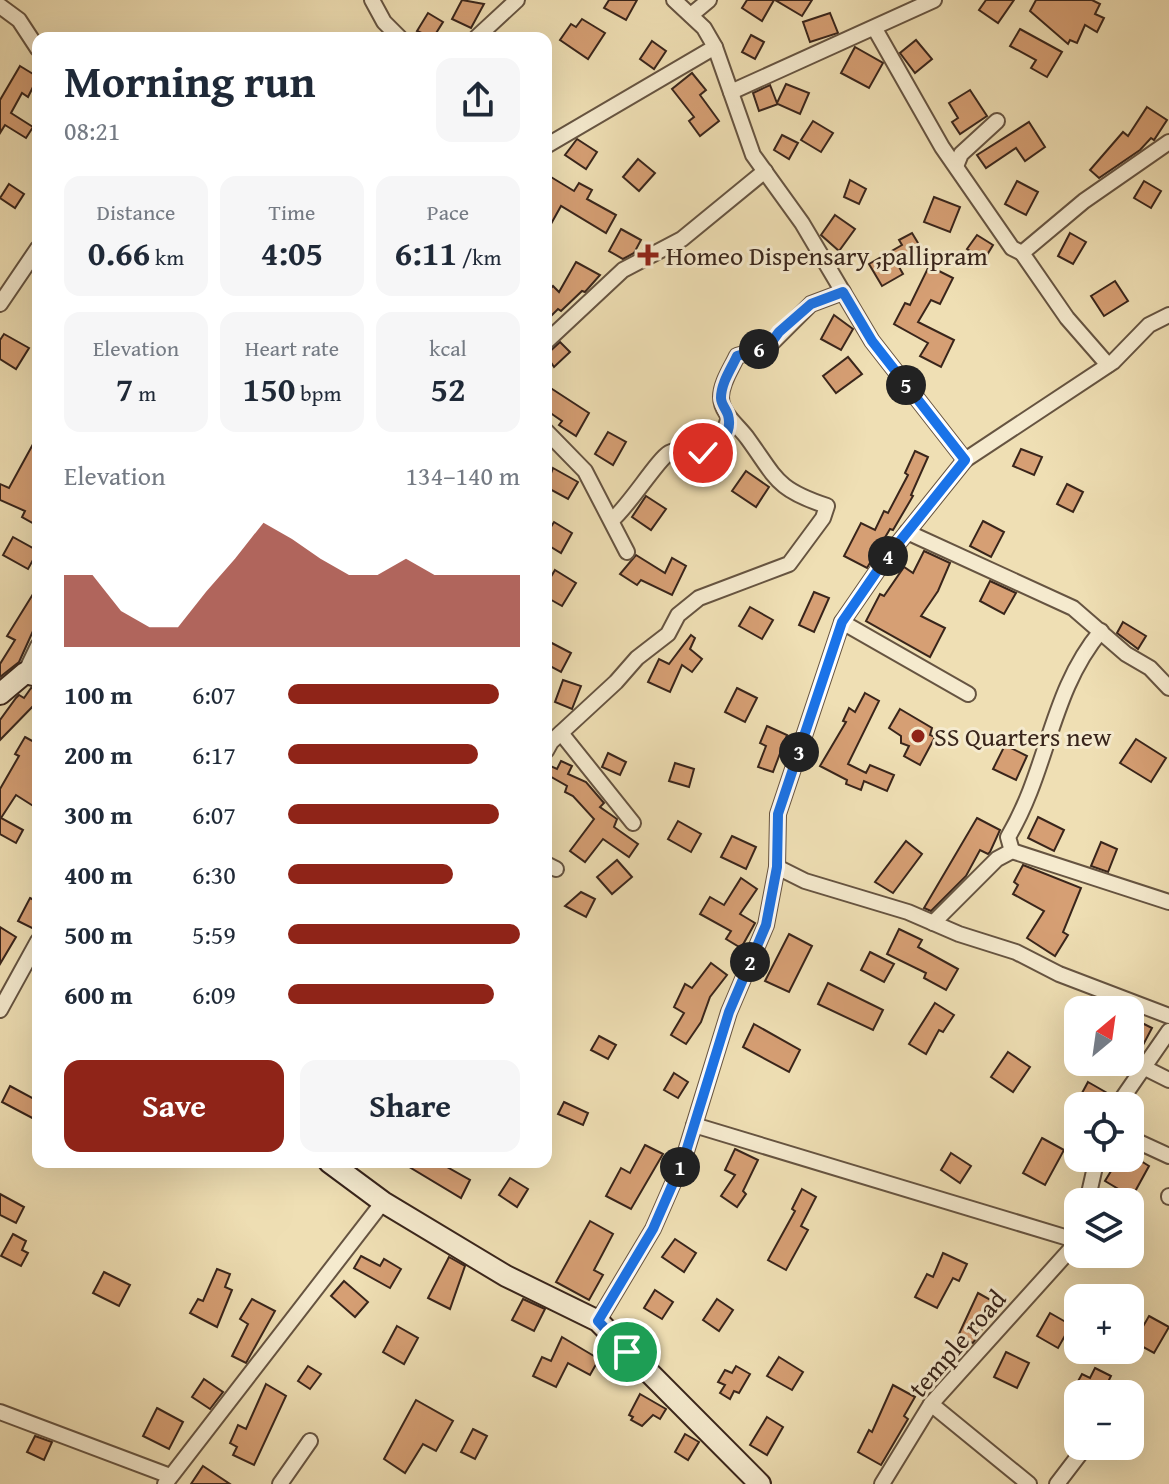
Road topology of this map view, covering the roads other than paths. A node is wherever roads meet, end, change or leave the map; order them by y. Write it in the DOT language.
graph roads {
  1 [pos="372,0"];
  2 [pos="517,0"];
  3 [pos="674,0"];
  4 [pos="709,0"];
  5 [pos="934,0"];
  6 [pos="0,6"];
  7 [pos="691,15"];
  8 [pos="875,29"];
  9 [pos="394,32"];
  10 [pos="482,32"];
  11 [pos="32,40"];
  12 [pos="715,47"];
  13 [pos="731,92"];
  14 [pos="997,121"];
  15 [pos="1169,142"];
  16 [pos="552,143"];
  17 [pos="957,164"];
  18 [pos="765,171"];
  19 [pos="1022,253"];
  20 [pos="32,257"];
  21 [pos="843,292"];
  22 [pos="0,304"];
  23 [pos="1169,315"];
  24 [pos="552,336"];
  25 [pos="1108,365"];
  26 [pos="729,417"];
  27 [pos="552,437"];
  28 [pos="965,460"];
  29 [pos="612,520"];
  30 [pos="907,532"];
  31 [pos="627,552"];
  32 [pos="842,622"];
  33 [pos="1101,631"];
  34 [pos="32,675"];
  35 [pos="1169,688"];
  36 [pos="0,694"];
  37 [pos="968,694"];
  38 [pos="561,733"];
  39 [pos="552,744"];
  40 [pos="633,823"];
  41 [pos="1012,851"];
  42 [pos="777,867"];
  43 [pos="1169,902"];
  44 [pos="933,923"];
  45 [pos="32,952"];
  46 [pos="0,1010"];
  47 [pos="1169,1016"];
  48 [pos="1169,1031"];
  49 [pos="1144,1066"];
  50 [pos="1144,1068"];
  51 [pos="1169,1080"];
  52 [pos="694,1125"];
  53 [pos="1144,1144"];
  54 [pos="1169,1156"];
  55 [pos="337,1168"];
  56 [pos="383,1202"];
  57 [pos="1064,1237"];
  58 [pos="1064,1257"];
  59 [pos="598,1321"];
  60 [pos="931,1404"];
  61 [pos="0,1412"];
  62 [pos="310,1441"];
  63 [pos="1075,1460"];
  64 [pos="167,1480"];
  65 [pos="280,1484"];
  66 [pos="760,1484"];
  67 [pos="882,1484"];
  68 [pos="1029,1484"];
  69 [pos="1057,1484"];
  1 -- 9 [label="street"];
  2 -- 10 [label="street"];
  3 -- 7 [label="street"];
  4 -- 7 [label="street"];
  5 -- 8 [label="street"];
  6 -- 11 [label="street"];
  7 -- 12 [label="street"];
  8 -- 13 [label="street"];
  8 -- 17 [label="street"];
  12 -- 13 [label="street"];
  12 -- 16 [label="street"];
  13 -- 18 [label="street"];
  14 -- 17 [label="street"];
  15 -- 19 [label="street"];
  17 -- 19 [label="street"];
  18 -- 21 [label="street"];
  18 -- 24 [label="street"];
  19 -- 25 [label="street"];
  20 -- 22 [label="street"];
  21 -- 26 [label="street"];
  21 -- 28 [label="street"];
  23 -- 25 [label="street"];
  25 -- 28 [label="street"];
  26 -- 29 [label="street"];
  26 -- 38 [label="street"];
  27 -- 29 [label="street"];
  28 -- 30 [label="street"];
  29 -- 31 [label="street"];
  30 -- 32 [label="street"];
  30 -- 33 [label="street"];
  32 -- 37 [label="street"];
  32 -- 42 [label="street"];
  33 -- 35 [label="street"];
  33 -- 41 [label="street"];
  34 -- 36 [label="main road"];
  38 -- 39 [label="street"];
  38 -- 40 [label="street"];
  41 -- 43 [label="street"];
  41 -- 44 [label="street"];
  42 -- 44 [label="street"];
  42 -- 52 [label="street"];
  44 -- 47 [label="street"];
  45 -- 46 [label="street"];
  48 -- 49 [label="street"];
  50 -- 51 [label="street"];
  52 -- 57 [label="street"];
  52 -- 59 [label="street"];
  53 -- 54 [label="street"];
  55 -- 56 [label="main road"];
  56 -- 59 [label="main road"];
  56 -- 64 [label="street"];
  58 -- 60 [label="street, temple road"];
  59 -- 66 [label="main road"];
  60 -- 67 [label="street, temple road"];
  60 -- 68 [label="street"];
  61 -- 64 [label="street"];
  62 -- 65 [label="street"];
  63 -- 69 [label="street"];
}
